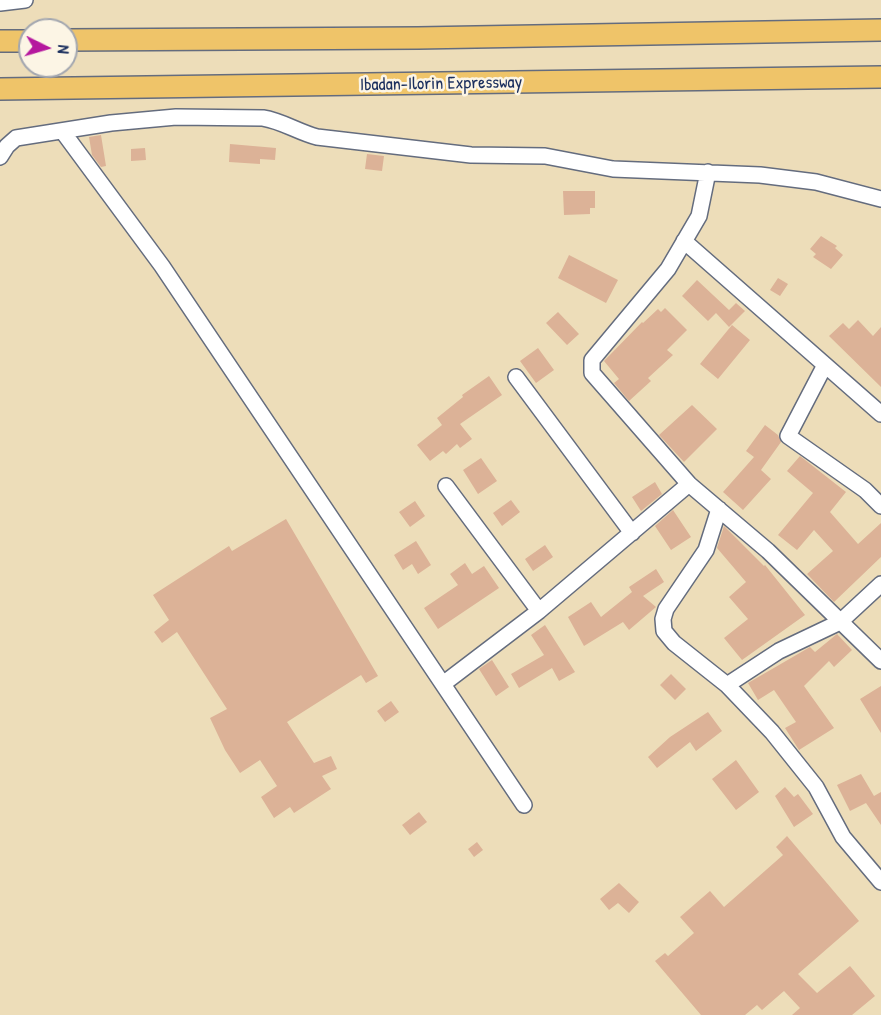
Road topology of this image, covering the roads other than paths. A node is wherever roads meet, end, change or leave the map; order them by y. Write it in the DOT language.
graph roads {
  1 [pos="25,0"];
  2 [pos="0,3"];
  3 [pos="881,30"];
  4 [pos="78,40"];
  5 [pos="0,41"];
  6 [pos="18,41"];
  7 [pos="881,77"];
  8 [pos="0,89"];
  9 [pos="63,132"];
  10 [pos="0,157"];
  11 [pos="708,172"];
  12 [pos="881,199"];
  13 [pos="684,241"];
  14 [pos="825,365"];
  15 [pos="516,377"];
  16 [pos="881,414"];
  17 [pos="689,484"];
  18 [pos="446,486"];
  19 [pos="881,506"];
  20 [pos="719,509"];
  21 [pos="632,533"];
  22 [pos="881,584"];
  23 [pos="539,611"];
  24 [pos="840,622"];
  25 [pos="881,661"];
  26 [pos="443,684"];
  27 [pos="728,685"];
  28 [pos="524,805"];
  29 [pos="881,882"];
  1 -- 2 [label="street"];
  3 -- 4 [label="highway"];
  5 -- 6 [label="highway"];
  7 -- 8 [label="highway, Ibadan-Ilorin Expressway"];
  9 -- 10 [label="street"];
  9 -- 11 [label="street"];
  9 -- 26 [label="street"];
  11 -- 12 [label="street"];
  11 -- 13 [label="street"];
  13 -- 14 [label="street"];
  13 -- 17 [label="street"];
  14 -- 16 [label="street"];
  14 -- 19 [label="street"];
  15 -- 21 [label="street"];
  17 -- 20 [label="street"];
  17 -- 21 [label="street"];
  18 -- 23 [label="street"];
  20 -- 24 [label="street"];
  20 -- 27 [label="street"];
  21 -- 23 [label="street"];
  22 -- 24 [label="street"];
  23 -- 26 [label="street"];
  24 -- 25 [label="street"];
  24 -- 27 [label="street"];
  26 -- 28 [label="street"];
  27 -- 29 [label="street"];
}
